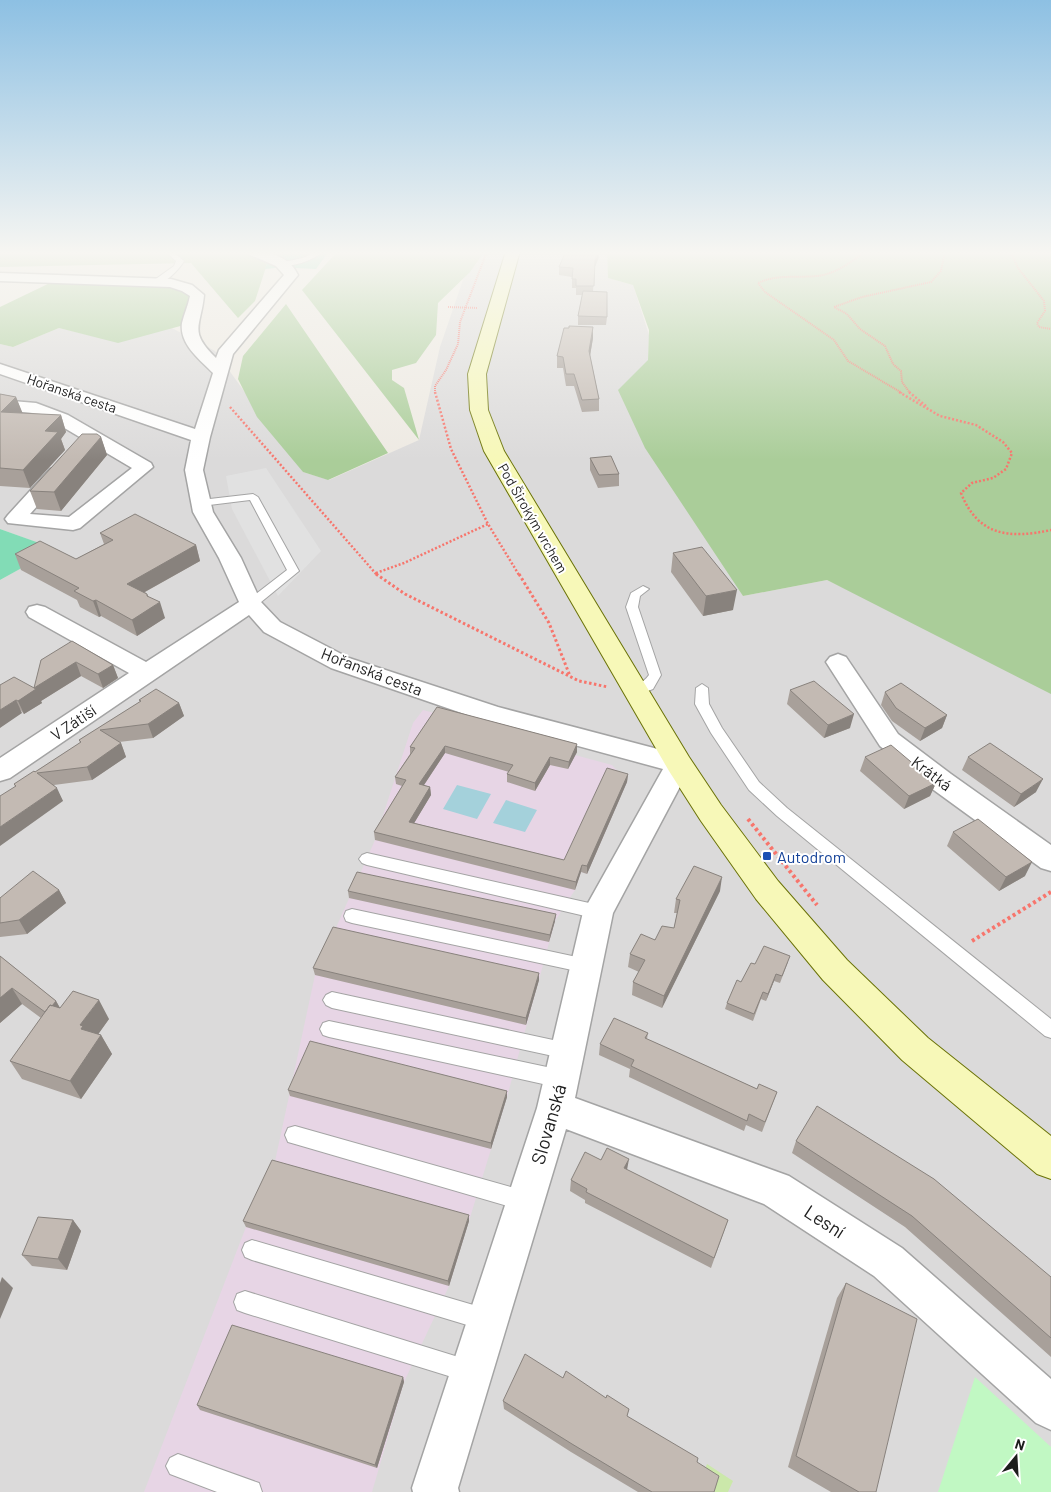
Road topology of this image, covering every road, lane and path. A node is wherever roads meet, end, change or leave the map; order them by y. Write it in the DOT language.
graph roads {
  1 [pos="191,321"];
  2 [pos="252,321"];
  3 [pos="492,321"];
  4 [pos="806,321"];
  5 [pos="853,321"];
  6 [pos="1038,321"];
  7 [pos="1051,329"];
  8 [pos="0,369"];
  9 [pos="219,381"];
  10 [pos="0,405"];
  11 [pos="122,410"];
  12 [pos="931,410"];
  13 [pos="201,437"];
  14 [pos="81,443"];
  15 [pos="201,503"];
  16 [pos="1051,530"];
  17 [pos="376,573"];
  18 [pos="643,589"];
  19 [pos="251,604"];
  20 [pos="38,612"];
  21 [pos="838,662"];
  22 [pos="146,673"];
  23 [pos="570,677"];
  24 [pos="702,688"];
  25 [pos="636,692"];
  26 [pos="679,764"];
  27 [pos="0,771"];
  28 [pos="742,811"];
  29 [pos="367,859"];
  30 [pos="1051,860"];
  31 [pos="1051,892"];
  32 [pos="819,908"];
  33 [pos="598,912"];
  34 [pos="352,916"];
  35 [pos="955,952"];
  36 [pos="586,966"];
  37 [pos="332,1000"];
  38 [pos="328,1029"];
  39 [pos="1051,1030"];
  40 [pos="561,1079"];
  41 [pos="295,1135"];
  42 [pos="1051,1160"];
  43 [pos="525,1201"];
  44 [pos="252,1250"];
  45 [pos="245,1302"];
  46 [pos="488,1320"];
  47 [pos="471,1372"];
  48 [pos="1051,1408"];
  49 [pos="178,1466"];
  50 [pos="250,1492"];
  51 [pos="436,1492"];
  1 -- 9 [label="street"];
  2 -- 9 [label="street"];
  3 -- 25 [label="street, Pod Širokým vrchem"];
  4 -- 12 [label="path"];
  5 -- 12 [label="path"];
  6 -- 7 [label="path"];
  8 -- 11 [label="street, Hořanská cesta"];
  9 -- 13 [label="street, Hořanská cesta"];
  9 -- 17 [label="path"];
  10 -- 14 [label="street"];
  11 -- 13 [label="street, Hořanská cesta"];
  11 -- 14 [label="street"];
  12 -- 16 [label="path"];
  13 -- 15 [label="street, Hořanská cesta"];
  14 -- 14 [label="street"];
  15 -- 19 [label="street, Hořanská cesta"];
  15 -- 19 [label="lane"];
  17 -- 23 [label="path"];
  17 -- 23 [label="path"];
  18 -- 25 [label="lane"];
  19 -- 22 [label="street, V Zátiší"];
  19 -- 26 [label="street, Hořanská cesta"];
  20 -- 22 [label="street"];
  21 -- 30 [label="street, Krátká"];
  22 -- 27 [label="street, V Zátiší"];
  23 -- 25 [label="path"];
  24 -- 35 [label="lane"];
  25 -- 26 [label="street, Pod Širokým vrchem"];
  26 -- 33 [label="street, Slovanská"];
  26 -- 42 [label="street, Pod Širokým vrchem"];
  28 -- 32 [label="path"];
  29 -- 33 [label="lane"];
  31 -- 35 [label="path"];
  33 -- 36 [label="street, Slovanská"];
  34 -- 36 [label="lane"];
  35 -- 39 [label="lane"];
  36 -- 40 [label="street, Slovanská"];
  37 -- 40 [label="lane"];
  38 -- 40 [label="lane"];
  40 -- 43 [label="street, Slovanská"];
  40 -- 48 [label="street, Lesní"];
  41 -- 43 [label="lane"];
  43 -- 46 [label="street, Slovanská"];
  44 -- 46 [label="lane"];
  45 -- 47 [label="lane"];
  46 -- 47 [label="street, Slovanská"];
  47 -- 51 [label="street, Slovanská"];
  49 -- 50 [label="lane"];
}
